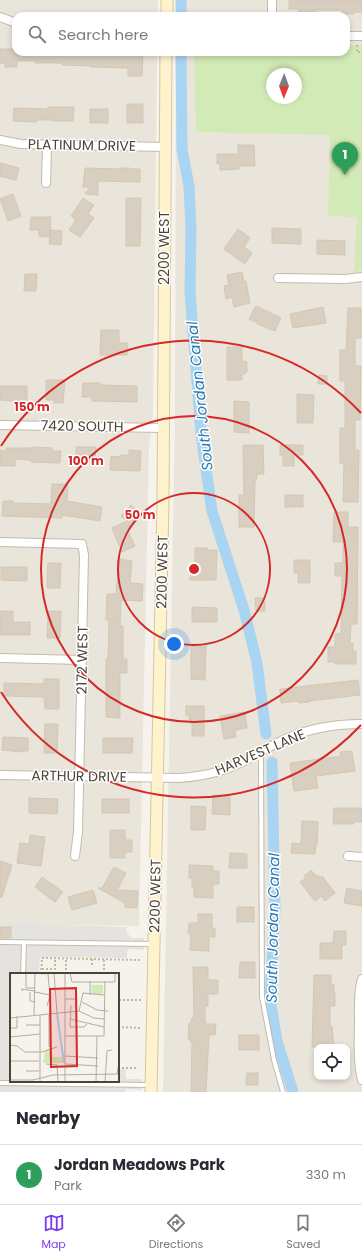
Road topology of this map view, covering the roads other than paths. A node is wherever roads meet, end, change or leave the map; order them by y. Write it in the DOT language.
graph roads {
  1 [pos="167,0"];
  2 [pos="272,0"];
  3 [pos="167,12"];
  4 [pos="272,12"];
  5 [pos="0,17"];
  6 [pos="12,22"];
  7 [pos="166,56"];
  8 [pos="0,140"];
  9 [pos="47,145"];
  10 [pos="165,147"];
  11 [pos="46,183"];
  12 [pos="278,278"];
  13 [pos="362,278"];
  14 [pos="0,425"];
  15 [pos="163,428"];
  16 [pos="0,542"];
  17 [pos="0,658"];
  18 [pos="82,660"];
  19 [pos="362,724"];
  20 [pos="261,752"];
  21 [pos="0,775"];
  22 [pos="79,776"];
  23 [pos="157,777"];
  24 [pos="75,856"];
  25 [pos="348,856"];
  26 [pos="362,857"];
  27 [pos="0,942"];
  28 [pos="24,942"];
  29 [pos="154,944"];
  30 [pos="23,973"];
  31 [pos="362,979"];
  32 [pos="361,999"];
  33 [pos="362,1080"];
  34 [pos="21,1082"];
  35 [pos="0,1083"];
  36 [pos="152,1088"];
  37 [pos="283,1092"];
  1 -- 3 [label="street"];
  2 -- 4 [label="street"];
  5 -- 6 [label="street"];
  7 -- 10 [label="street, 2200 WEST"];
  8 -- 9 [label="street, PLATINUM DRIVE"];
  9 -- 10 [label="street, PLATINUM DRIVE"];
  9 -- 11 [label="street"];
  10 -- 15 [label="street, 2200 WEST"];
  12 -- 13 [label="street"];
  14 -- 15 [label="street, 7420 SOUTH"];
  15 -- 23 [label="street, 2200 WEST"];
  16 -- 18 [label="street, 2172 WEST"];
  17 -- 18 [label="street"];
  18 -- 22 [label="street, 2172 WEST"];
  19 -- 20 [label="street, HARVEST LANE"];
  20 -- 23 [label="street, HARVEST LANE"];
  20 -- 37 [label="lane"];
  21 -- 22 [label="street, ARTHUR DRIVE"];
  22 -- 23 [label="street, ARTHUR DRIVE"];
  22 -- 24 [label="street, 2172 WEST"];
  23 -- 29 [label="street, 2200 WEST"];
  25 -- 26 [label="street"];
  27 -- 28 [label="lane"];
  28 -- 29 [label="lane"];
  28 -- 30 [label="lane"];
  29 -- 36 [label="street, 2200 WEST"];
  31 -- 32 [label="street"];
  32 -- 33 [label="street"];
  34 -- 35 [label="lane"];
  34 -- 36 [label="lane"];
}
